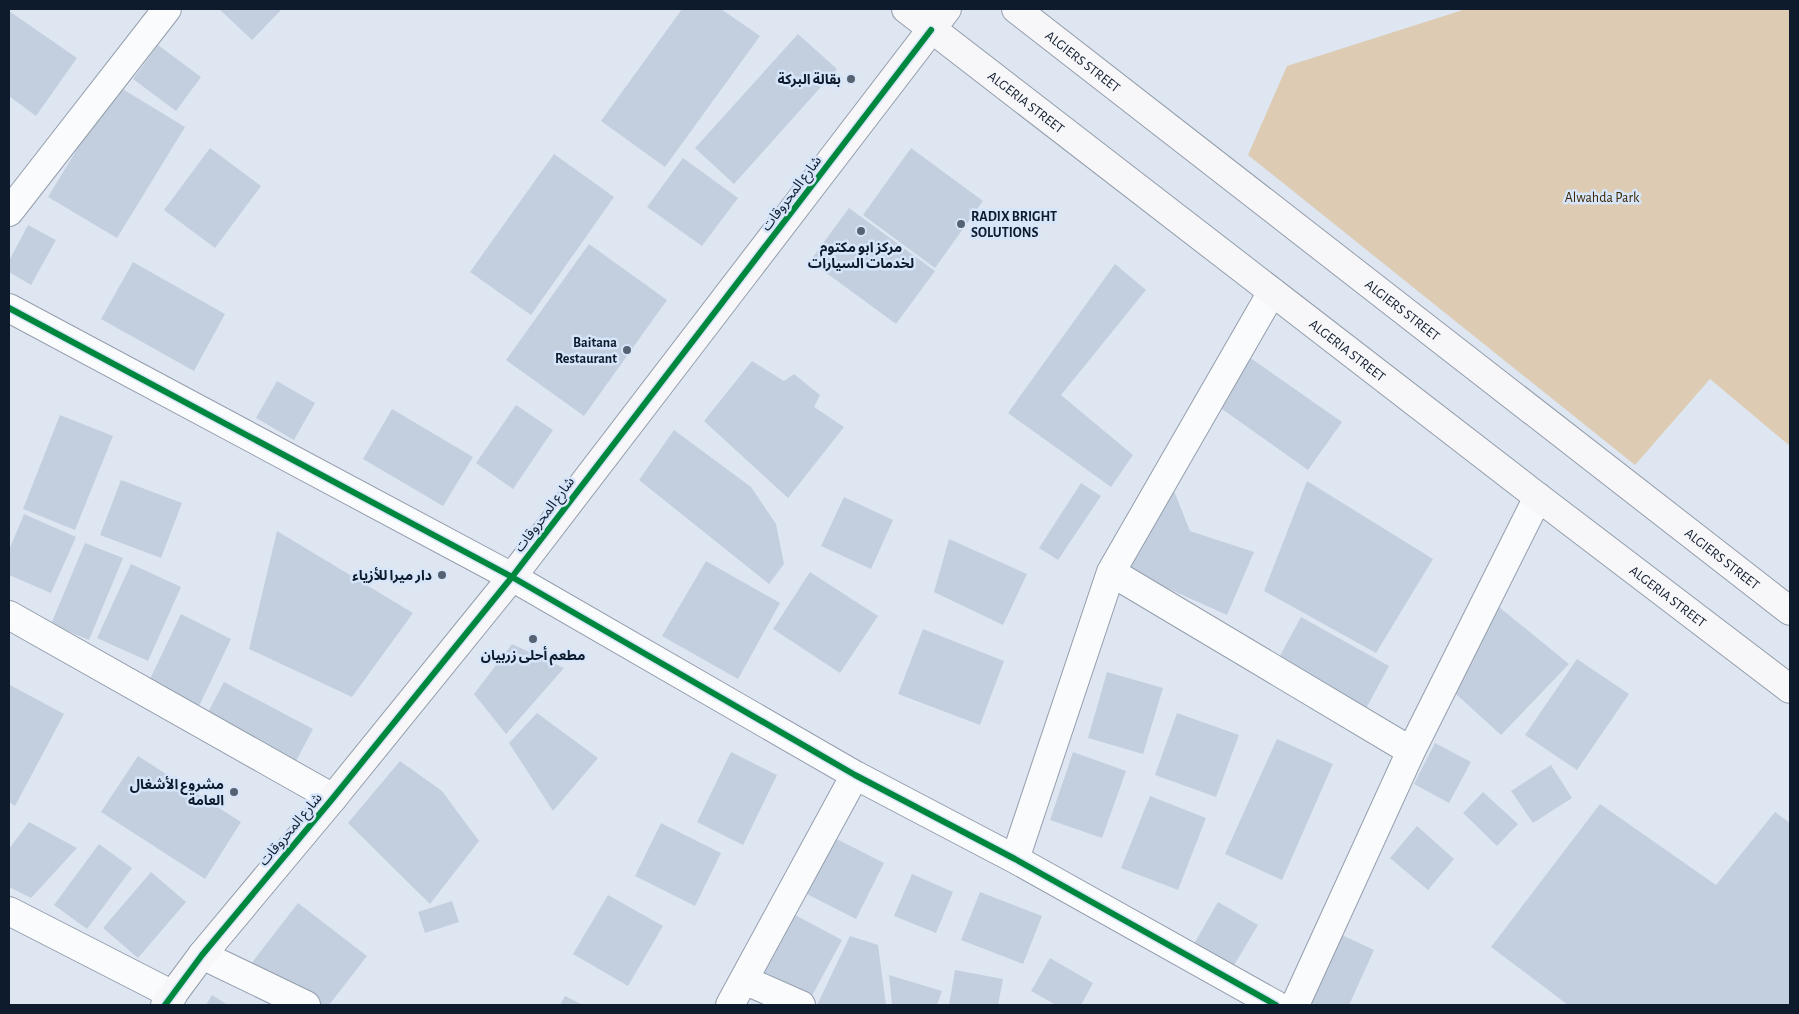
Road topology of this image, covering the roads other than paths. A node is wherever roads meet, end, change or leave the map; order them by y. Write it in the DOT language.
graph roads {
  1 [pos="167,9"];
  2 [pos="906,9"];
  3 [pos="1016,9"];
  4 [pos="939,19"];
  5 [pos="9,212"];
  6 [pos="1272,292"];
  7 [pos="9,308"];
  8 [pos="1538,497"];
  9 [pos="1111,572"];
  10 [pos="512,577"];
  11 [pos="1790,611"];
  12 [pos="9,615"];
  13 [pos="1790,688"];
  14 [pos="1411,751"];
  15 [pos="855,775"];
  16 [pos="333,798"];
  17 [pos="1015,860"];
  18 [pos="9,911"];
  19 [pos="202,955"];
  20 [pos="744,980"];
  21 [pos="169,1000"];
  22 [pos="306,1005"];
  23 [pos="730,1005"];
  24 [pos="801,1005"];
  25 [pos="1276,1005"];
  26 [pos="1295,1005"];
  1 -- 5 [label="street"];
  2 -- 4 [label="main road, ALGERIA STREET"];
  3 -- 11 [label="main road, ALGIERS STREET"];
  4 -- 6 [label="main road, ALGERIA STREET"];
  4 -- 10 [label="main road, شارع المحروقات"];
  6 -- 8 [label="main road, ALGERIA STREET"];
  6 -- 9 [label="street"];
  7 -- 10 [label="street"];
  8 -- 13 [label="main road, ALGERIA STREET"];
  8 -- 14 [label="street"];
  9 -- 14 [label="street"];
  9 -- 17 [label="street"];
  10 -- 15 [label="street"];
  10 -- 16 [label="main road, شارع المحروقات"];
  12 -- 16 [label="street"];
  14 -- 26 [label="street"];
  15 -- 17 [label="street"];
  15 -- 20 [label="street"];
  16 -- 19 [label="main road, شارع المحروقات"];
  17 -- 25 [label="street"];
  18 -- 21 [label="street"];
  19 -- 21 [label="main road, شارع المحروقات"];
  19 -- 22 [label="street"];
  20 -- 23 [label="street"];
  20 -- 24 [label="street"];
}
